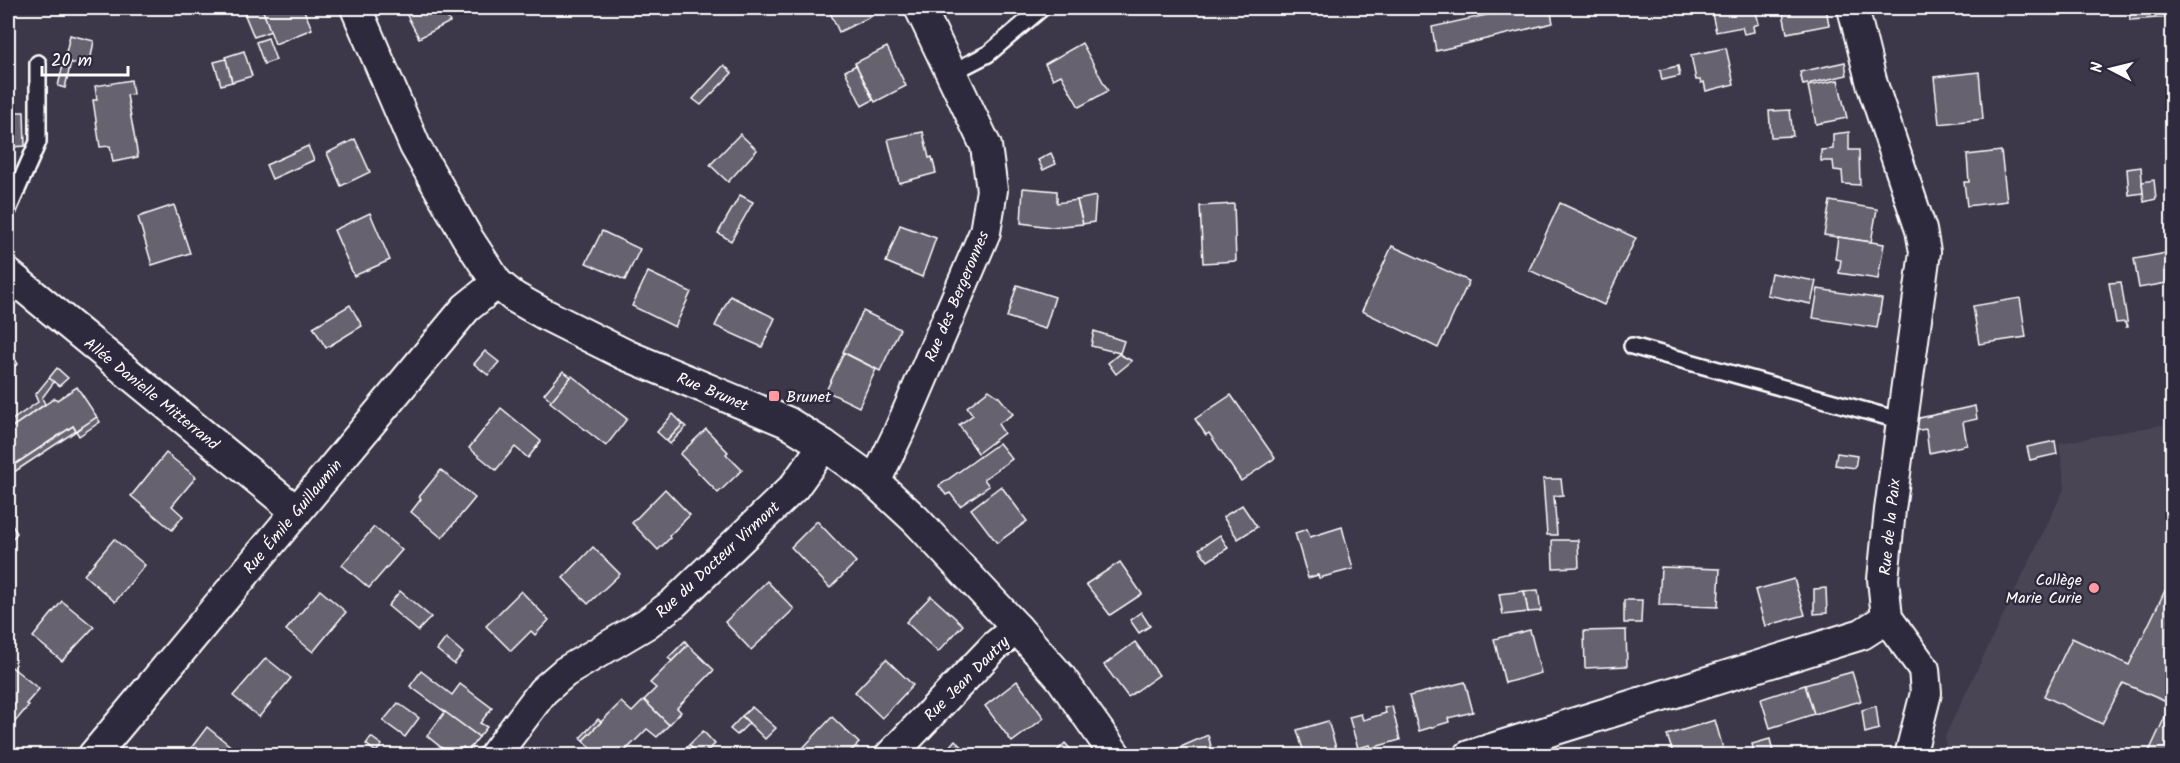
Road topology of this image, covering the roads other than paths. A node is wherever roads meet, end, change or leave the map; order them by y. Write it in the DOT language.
graph roads {
  1 [pos="356,8"];
  2 [pos="921,8"];
  3 [pos="1042,8"];
  4 [pos="1853,8"];
  5 [pos="38,63"];
  6 [pos="951,73"];
  7 [pos="8,210"];
  8 [pos="8,274"];
  9 [pos="497,283"];
  10 [pos="1632,346"];
  11 [pos="1902,421"];
  12 [pos="824,445"];
  13 [pos="875,482"];
  14 [pos="296,511"];
  15 [pos="1887,618"];
  16 [pos="1017,628"];
  17 [pos="93,756"];
  18 [pos="494,756"];
  19 [pos="890,756"];
  20 [pos="1116,756"];
  21 [pos="1469,756"];
  22 [pos="1910,756"];
  1 -- 9 [label="street, Rue Brunet"];
  2 -- 6 [label="street, Rue des Bergeronnes"];
  3 -- 6 [label="lane"];
  4 -- 11 [label="street, Rue de la Paix"];
  5 -- 7 [label="lane"];
  6 -- 13 [label="street, Rue des Bergeronnes"];
  8 -- 14 [label="street, Allée Danielle Mitterrand"];
  9 -- 12 [label="street, Rue Brunet"];
  9 -- 14 [label="street, Rue Émile Guillaumin"];
  10 -- 11 [label="lane"];
  11 -- 15 [label="street, Rue de la Paix"];
  12 -- 13 [label="street, Rue Brunet"];
  12 -- 18 [label="street, Rue du Docteur Virmont"];
  13 -- 16 [label="street, Rue Brunet"];
  14 -- 17 [label="street, Rue Émile Guillaumin"];
  15 -- 21 [label="street"];
  15 -- 22 [label="street"];
  16 -- 19 [label="street, Rue Jean Dautry"];
  16 -- 20 [label="street, Rue Brunet"];
}
